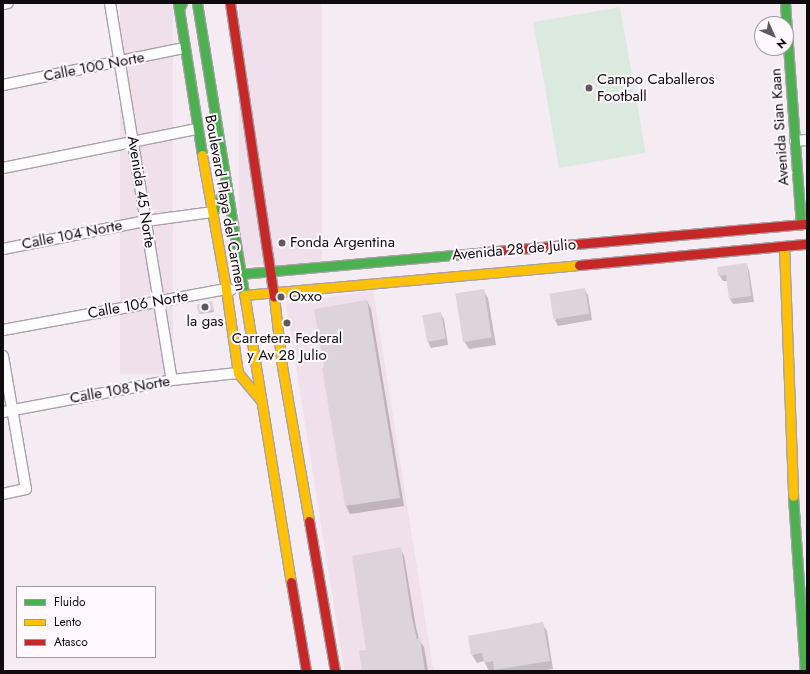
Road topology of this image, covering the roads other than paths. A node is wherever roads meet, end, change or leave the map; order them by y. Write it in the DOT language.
graph roads {
  1 [pos="8,3"];
  2 [pos="110,3"];
  3 [pos="197,3"];
  4 [pos="230,3"];
  5 [pos="785,3"];
  6 [pos="3,4"];
  7 [pos="180,5"];
  8 [pos="184,48"];
  9 [pos="119,62"];
  10 [pos="3,84"];
  11 [pos="197,129"];
  12 [pos="807,140"];
  13 [pos="795,141"];
  14 [pos="133,142"];
  15 [pos="3,168"];
  16 [pos="227,184"];
  17 [pos="213,212"];
  18 [pos="146,221"];
  19 [pos="804,224"];
  20 [pos="670,236"];
  21 [pos="807,244"];
  22 [pos="784,246"];
  23 [pos="3,249"];
  24 [pos="672,256"];
  25 [pos="269,271"];
  26 [pos="240,274"];
  27 [pos="226,289"];
  28 [pos="273,291"];
  29 [pos="244,294"];
  30 [pos="159,301"];
  31 [pos="3,330"];
  32 [pos="3,356"];
  33 [pos="238,373"];
  34 [pos="172,380"];
  35 [pos="260,400"];
  36 [pos="8,411"];
  37 [pos="3,494"];
  38 [pos="306,671"];
  39 [pos="335,671"];
  40 [pos="804,671"];
  1 -- 6 [label="street"];
  2 -- 9 [label="street, Avenida 45 Norte"];
  3 -- 16 [label="main road"];
  4 -- 25 [label="main road"];
  5 -- 13 [label="main road, Avenida Sian Kaan"];
  7 -- 8 [label="main road, Boulevard Playa del Carmen"];
  8 -- 9 [label="street, Calle 100 Norte"];
  8 -- 11 [label="main road, Boulevard Playa del Carmen"];
  9 -- 10 [label="street, Calle 100 Norte"];
  9 -- 14 [label="street, Avenida 45 Norte"];
  11 -- 14 [label="street"];
  11 -- 17 [label="main road, Boulevard Playa del Carmen"];
  12 -- 13 [label="street"];
  13 -- 19 [label="main road, Avenida Sian Kaan"];
  14 -- 15 [label="street"];
  14 -- 18 [label="street, Avenida 45 Norte"];
  16 -- 17 [label="main road"];
  16 -- 26 [label="main road"];
  17 -- 18 [label="street, Calle 104 Norte"];
  17 -- 27 [label="main road, Boulevard Playa del Carmen"];
  18 -- 23 [label="street, Calle 104 Norte"];
  18 -- 30 [label="street, Avenida 45 Norte"];
  19 -- 20 [label="main road, Avenida 28 de Julio"];
  20 -- 24 [label="main road"];
  20 -- 25 [label="main road, Avenida 28 de Julio"];
  21 -- 22 [label="main road, Avenida 28 de Julio"];
  22 -- 24 [label="main road, Avenida 28 de Julio"];
  22 -- 40 [label="main road"];
  24 -- 28 [label="main road, Avenida 28 de Julio"];
  25 -- 26 [label="main road, Avenida 28 de Julio"];
  25 -- 28 [label="main road"];
  26 -- 27 [label="street"];
  26 -- 29 [label="main road"];
  27 -- 29 [label="street, Calle 106 Norte"];
  27 -- 30 [label="street, Calle 106 Norte"];
  27 -- 33 [label="main road, Boulevard Playa del Carmen"];
  28 -- 29 [label="main road, Calle 106 Norte"];
  28 -- 39 [label="main road"];
  29 -- 35 [label="main road"];
  30 -- 31 [label="street, Calle 106 Norte"];
  30 -- 34 [label="street, Avenida 45 Norte"];
  32 -- 36 [label="street"];
  33 -- 34 [label="street, Calle 108 Norte"];
  33 -- 35 [label="main road"];
  34 -- 36 [label="street, Calle 108 Norte"];
  35 -- 38 [label="main road"];
  36 -- 37 [label="street"];
}
